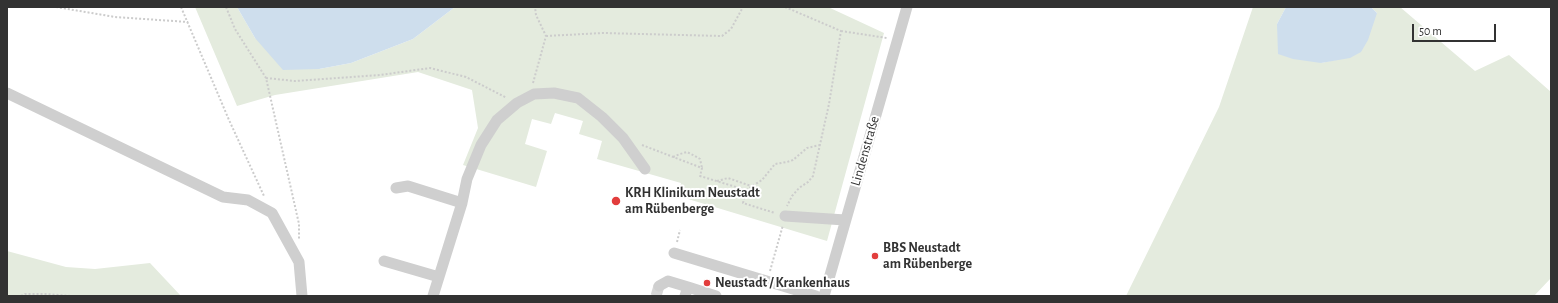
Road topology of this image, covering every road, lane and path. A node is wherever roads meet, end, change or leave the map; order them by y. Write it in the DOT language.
graph roads {
  1 [pos="56,7"];
  2 [pos="182,7"];
  3 [pos="226,7"];
  4 [pos="534,7"];
  5 [pos="743,7"];
  6 [pos="785,7"];
  7 [pos="907,7"];
  8 [pos="188,22"];
  9 [pos="841,31"];
  10 [pos="546,36"];
  11 [pos="897,40"];
  12 [pos="266,78"];
  13 [pos="7,93"];
  14 [pos="534,94"];
  15 [pos="517,103"];
  16 [pos="624,138"];
  17 [pos="820,145"];
  18 [pos="674,157"];
  19 [pos="702,168"];
  20 [pos="645,169"];
  21 [pos="716,181"];
  22 [pos="751,186"];
  23 [pos="396,188"];
  24 [pos="746,190"];
  25 [pos="462,203"];
  26 [pos="272,213"];
  27 [pos="785,216"];
  28 [pos="845,220"];
  29 [pos="299,239"];
  30 [pos="674,253"];
  31 [pos="384,261"];
  32 [pos="439,277"];
  33 [pos="767,281"];
  34 [pos="659,286"];
  35 [pos="687,292"];
  36 [pos="21,296"];
  37 [pos="70,296"];
  38 [pos="302,296"];
  39 [pos="433,296"];
  40 [pos="716,296"];
  41 [pos="816,296"];
  42 [pos="824,296"];
  1 -- 8 [label="path"];
  2 -- 8 [label="path"];
  3 -- 12 [label="path"];
  4 -- 10 [label="path"];
  5 -- 10 [label="path"];
  6 -- 9 [label="path"];
  7 -- 11 [label="street, Lindenstraße"];
  8 -- 26 [label="path"];
  9 -- 11 [label="path"];
  9 -- 17 [label="path"];
  10 -- 14 [label="path"];
  11 -- 28 [label="street, Lindenstraße"];
  12 -- 15 [label="path"];
  12 -- 29 [label="path"];
  13 -- 26 [label="street"];
  14 -- 15 [label="street"];
  14 -- 16 [label="street"];
  15 -- 25 [label="street"];
  16 -- 18 [label="path"];
  16 -- 20 [label="street"];
  17 -- 22 [label="path"];
  17 -- 27 [label="path"];
  18 -- 19 [label="path"];
  18 -- 19 [label="path"];
  19 -- 21 [label="path"];
  21 -- 22 [label="path"];
  21 -- 24 [label="path"];
  22 -- 24 [label="path"];
  23 -- 25 [label="street"];
  24 -- 27 [label="path"];
  25 -- 32 [label="street"];
  26 -- 38 [label="street"];
  27 -- 28 [label="street"];
  27 -- 33 [label="path"];
  28 -- 42 [label="street, Lindenstraße"];
  30 -- 33 [label="street"];
  31 -- 32 [label="street"];
  32 -- 39 [label="street"];
  33 -- 41 [label="street"];
  34 -- 35 [label="street"];
  35 -- 40 [label="street"];
  36 -- 37 [label="path"];
}
